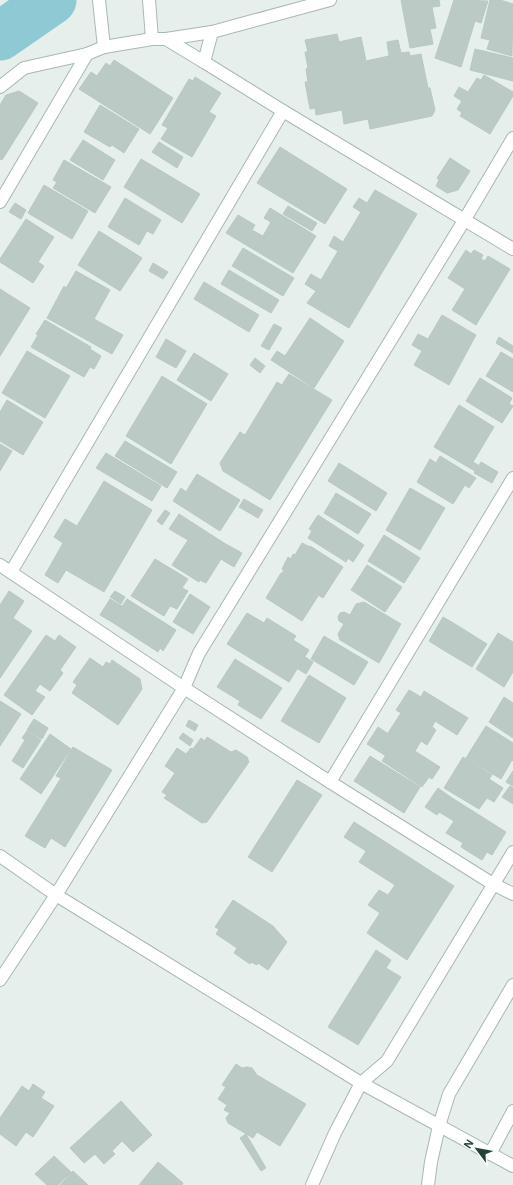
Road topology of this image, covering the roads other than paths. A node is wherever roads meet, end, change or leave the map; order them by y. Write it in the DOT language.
graph roads {
  1 [pos="99,0"];
  2 [pos="148,0"];
  3 [pos="330,0"];
  4 [pos="212,32"];
  5 [pos="152,39"];
  6 [pos="166,39"];
  7 [pos="104,47"];
  8 [pos="87,54"];
  9 [pos="204,62"];
  10 [pos="0,87"];
  11 [pos="284,111"];
  12 [pos="513,138"];
  13 [pos="0,202"];
  14 [pos="465,219"];
  15 [pos="513,249"];
  16 [pos="513,478"];
  17 [pos="0,565"];
  18 [pos="11,572"];
  19 [pos="184,688"];
  20 [pos="330,782"];
  21 [pos="513,852"];
  22 [pos="0,856"];
  23 [pos="493,884"];
  24 [pos="513,894"];
  25 [pos="56,895"];
  26 [pos="0,980"];
  27 [pos="513,984"];
  28 [pos="361,1084"];
  29 [pos="513,1111"];
  30 [pos="438,1126"];
  31 [pos="490,1154"];
  32 [pos="513,1166"];
  33 [pos="312,1185"];
  34 [pos="428,1185"];
  1 -- 7 [label="street"];
  2 -- 5 [label="street"];
  3 -- 4 [label="street"];
  4 -- 6 [label="street"];
  4 -- 9 [label="street"];
  5 -- 6 [label="street"];
  5 -- 7 [label="street"];
  6 -- 9 [label="street"];
  7 -- 8 [label="street"];
  8 -- 10 [label="street"];
  8 -- 13 [label="street"];
  9 -- 11 [label="street"];
  11 -- 14 [label="street"];
  11 -- 18 [label="street"];
  12 -- 14 [label="street"];
  14 -- 15 [label="street"];
  14 -- 19 [label="street"];
  16 -- 20 [label="street"];
  17 -- 18 [label="street"];
  18 -- 19 [label="street"];
  19 -- 20 [label="street"];
  19 -- 25 [label="street"];
  20 -- 23 [label="street"];
  21 -- 23 [label="street"];
  22 -- 25 [label="street"];
  23 -- 24 [label="street"];
  23 -- 28 [label="street"];
  25 -- 26 [label="street"];
  25 -- 28 [label="street"];
  27 -- 30 [label="street"];
  28 -- 30 [label="street"];
  28 -- 33 [label="street"];
  29 -- 31 [label="street"];
  30 -- 31 [label="street"];
  30 -- 34 [label="street"];
  31 -- 32 [label="street"];
}
